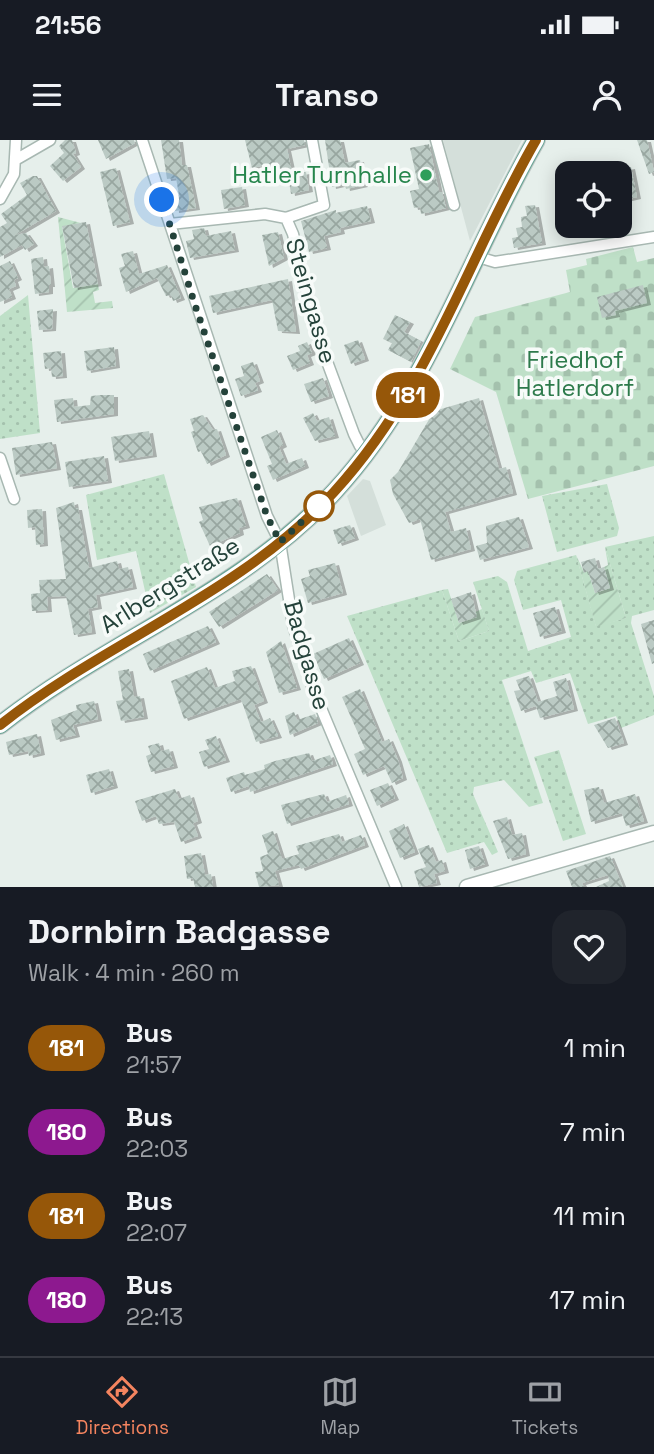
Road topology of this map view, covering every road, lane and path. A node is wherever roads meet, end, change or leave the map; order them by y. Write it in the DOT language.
graph roads {
  1 [pos="16,140"];
  2 [pos="50,140"];
  3 [pos="142,140"];
  4 [pos="313,140"];
  5 [pos="436,140"];
  6 [pos="536,140"];
  7 [pos="17,159"];
  8 [pos="0,198"];
  9 [pos="454,205"];
  10 [pos="286,218"];
  11 [pos="170,224"];
  12 [pos="654,237"];
  13 [pos="478,257"];
  14 [pos="368,451"];
  15 [pos="0,458"];
  16 [pos="14,499"];
  17 [pos="280,542"];
  18 [pos="0,725"];
  19 [pos="654,833"];
  20 [pos="396,887"];
  21 [pos="467,887"];
  1 -- 7 [label="street"];
  2 -- 7 [label="street"];
  3 -- 11 [label="street, Badgasse"];
  4 -- 10 [label="street"];
  5 -- 9 [label="street"];
  6 -- 13 [label="main road, Arlbergstraße"];
  7 -- 8 [label="street"];
  10 -- 11 [label="street, Steingasse"];
  10 -- 14 [label="street, Steingasse"];
  11 -- 17 [label="street, Badgasse"];
  12 -- 13 [label="street"];
  13 -- 14 [label="main road, Arlbergstraße"];
  14 -- 17 [label="main road, Arlbergstraße"];
  15 -- 16 [label="street"];
  17 -- 18 [label="main road, Arlbergstraße"];
  17 -- 20 [label="street, Badgasse"];
  19 -- 21 [label="street"];
}
